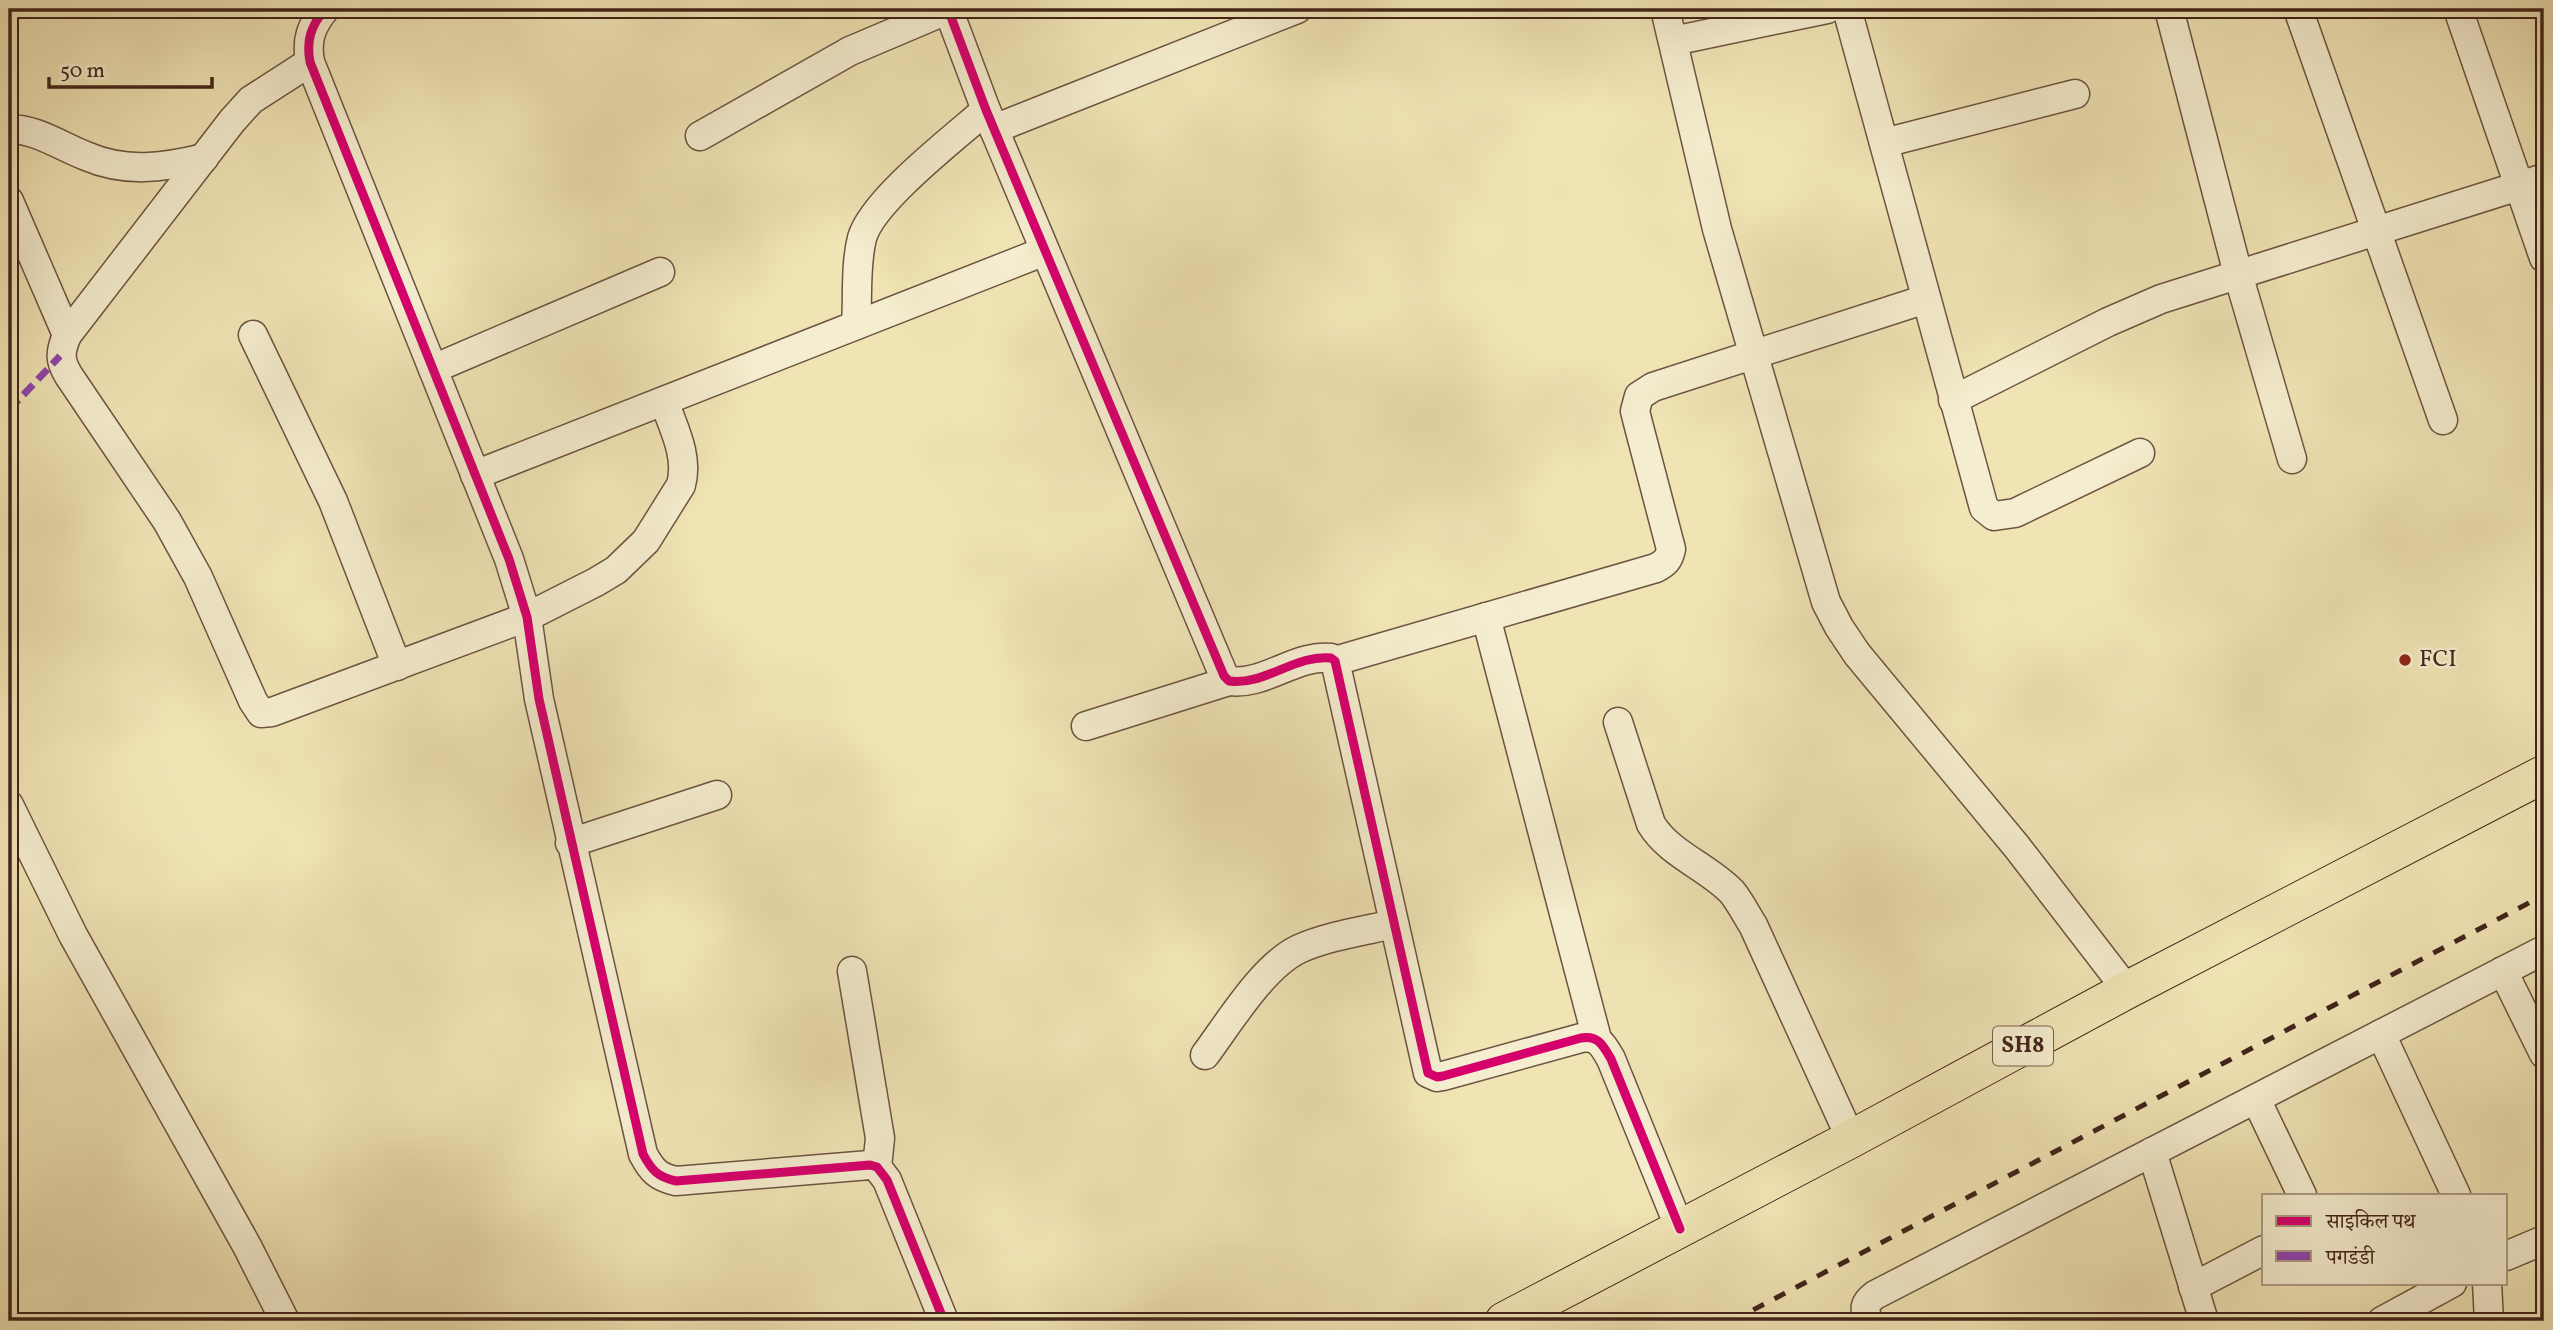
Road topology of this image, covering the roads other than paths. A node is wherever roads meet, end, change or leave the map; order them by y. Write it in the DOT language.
graph roads {
  1 [pos="948,9"];
  2 [pos="1297,9"];
  3 [pos="1665,9"];
  4 [pos="1827,9"];
  5 [pos="1847,9"];
  6 [pos="2169,9"];
  7 [pos="2298,9"];
  8 [pos="2458,9"];
  9 [pos="317,13"];
  10 [pos="1267,14"];
  11 [pos="1673,41"];
  12 [pos="310,62"];
  13 [pos="2075,94"];
  14 [pos="990,119"];
  15 [pos="9,129"];
  16 [pos="700,136"];
  17 [pos="1884,144"];
  18 [pos="204,158"];
  19 [pos="2532,182"];
  20 [pos="9,201"];
  21 [pos="2377,231"];
  22 [pos="1045,251"];
  23 [pos="2544,258"];
  24 [pos="660,272"];
  25 [pos="2238,274"];
  26 [pos="1926,299"];
  27 [pos="856,325"];
  28 [pos="67,335"];
  29 [pos="253,335"];
  30 [pos="1753,355"];
  31 [pos="433,369"];
  32 [pos="1953,400"];
  33 [pos="664,401"];
  34 [pos="2443,420"];
  35 [pos="2140,453"];
  36 [pos="2292,459"];
  37 [pos="475,475"];
  38 [pos="527,617"];
  39 [pos="1486,617"];
  40 [pos="1335,661"];
  41 [pos="397,666"];
  42 [pos="1229,681"];
  43 [pos="1618,722"];
  44 [pos="1086,726"];
  45 [pos="2544,774"];
  46 [pos="717,794"];
  47 [pos="9,805"];
  48 [pos="570,843"];
  49 [pos="1394,924"];
  50 [pos="2544,950"];
  51 [pos="852,971"];
  52 [pos="2503,971"];
  53 [pos="2127,990"];
  54 [pos="2381,1034"];
  55 [pos="1597,1039"];
  56 [pos="2544,1054"];
  57 [pos="1205,1055"];
  58 [pos="2256,1099"];
  59 [pos="1851,1139"];
  60 [pos="2152,1152"];
  61 [pos="877,1167"];
  62 [pos="2302,1194"];
  63 [pos="2456,1194"];
  64 [pos="1681,1228"];
  65 [pos="2544,1240"];
  66 [pos="2262,1251"];
  67 [pos="2508,1255"];
  68 [pos="2450,1284"];
  69 [pos="2487,1284"];
  70 [pos="2193,1287"];
  71 [pos="285,1321"];
  72 [pos="944,1321"];
  73 [pos="1504,1321"];
  74 [pos="1868,1321"];
  75 [pos="2204,1321"];
  76 [pos="2382,1321"];
  77 [pos="2489,1321"];
  1 -- 14 [label="street"];
  1 -- 16 [label="street"];
  2 -- 10 [label="street"];
  3 -- 11 [label="street"];
  4 -- 11 [label="street"];
  5 -- 17 [label="street"];
  6 -- 25 [label="street"];
  7 -- 21 [label="street"];
  8 -- 19 [label="street"];
  9 -- 12 [label="street"];
  10 -- 14 [label="street"];
  11 -- 30 [label="street"];
  12 -- 18 [label="street"];
  12 -- 31 [label="street"];
  13 -- 17 [label="street"];
  14 -- 22 [label="street"];
  14 -- 27 [label="street"];
  15 -- 18 [label="street"];
  17 -- 26 [label="street"];
  18 -- 28 [label="street"];
  19 -- 21 [label="street"];
  19 -- 23 [label="street"];
  20 -- 28 [label="street"];
  21 -- 25 [label="street"];
  21 -- 34 [label="street"];
  22 -- 27 [label="street"];
  22 -- 42 [label="street"];
  24 -- 31 [label="street"];
  25 -- 32 [label="street"];
  25 -- 36 [label="street"];
  26 -- 30 [label="street"];
  26 -- 32 [label="street"];
  27 -- 33 [label="street"];
  28 -- 41 [label="street"];
  29 -- 41 [label="street"];
  30 -- 39 [label="street"];
  30 -- 53 [label="street"];
  31 -- 37 [label="street"];
  32 -- 35 [label="street"];
  33 -- 37 [label="street"];
  33 -- 38 [label="street"];
  37 -- 38 [label="street"];
  38 -- 41 [label="street"];
  38 -- 48 [label="street"];
  39 -- 40 [label="street"];
  39 -- 55 [label="street"];
  40 -- 42 [label="street"];
  40 -- 49 [label="street"];
  42 -- 44 [label="street"];
  43 -- 59 [label="street"];
  45 -- 53 [label="main road, SH8"];
  46 -- 48 [label="street"];
  47 -- 71 [label="street"];
  48 -- 61 [label="street"];
  49 -- 55 [label="street"];
  49 -- 57 [label="street"];
  50 -- 52 [label="street"];
  51 -- 61 [label="street"];
  52 -- 54 [label="street"];
  52 -- 56 [label="street"];
  53 -- 59 [label="main road, SH8"];
  54 -- 58 [label="street"];
  54 -- 63 [label="street"];
  55 -- 64 [label="street"];
  58 -- 60 [label="street"];
  58 -- 62 [label="street"];
  59 -- 64 [label="main road, SH8"];
  60 -- 70 [label="street"];
  60 -- 74 [label="street"];
  61 -- 72 [label="street"];
  64 -- 73 [label="main road, SH8"];
  65 -- 67 [label="street"];
  66 -- 70 [label="street"];
  68 -- 76 [label="street"];
  69 -- 77 [label="street"];
  70 -- 75 [label="street"];
}
